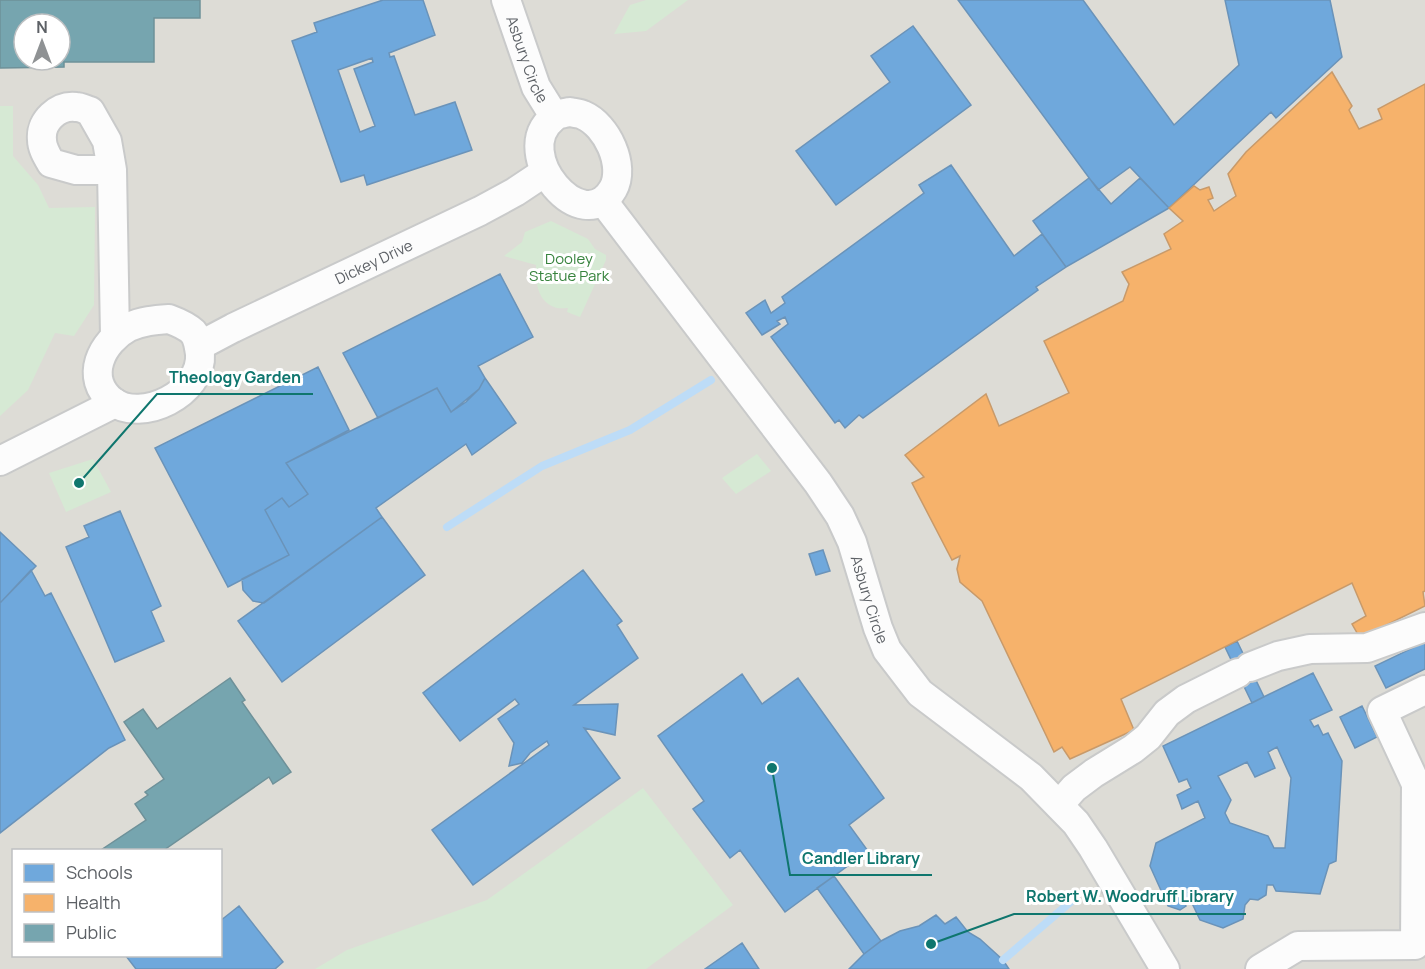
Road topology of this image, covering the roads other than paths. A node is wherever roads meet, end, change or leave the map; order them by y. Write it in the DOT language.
graph roads {
  1 [pos="506,0"];
  2 [pos="554,116"];
  3 [pos="112,170"];
  4 [pos="545,172"];
  5 [pos="603,201"];
  6 [pos="115,336"];
  7 [pos="199,346"];
  8 [pos="115,403"];
  9 [pos="0,461"];
  10 [pos="1425,627"];
  11 [pos="1425,690"];
  12 [pos="1059,805"];
  13 [pos="1165,969"];
  14 [pos="1260,969"];
  1 -- 2 [label="street, Asbury Circle"];
  2 -- 4 [label="street, Asbury Circle"];
  2 -- 5 [label="street, Asbury Circle"];
  3 -- 6 [label="street"];
  4 -- 5 [label="street"];
  4 -- 7 [label="street, Dickey Drive"];
  5 -- 12 [label="street, Asbury Circle"];
  6 -- 7 [label="street"];
  6 -- 8 [label="street"];
  7 -- 8 [label="street"];
  8 -- 9 [label="street"];
  10 -- 12 [label="street"];
  11 -- 14 [label="street"];
  12 -- 13 [label="street, Asbury Circle"];
}
